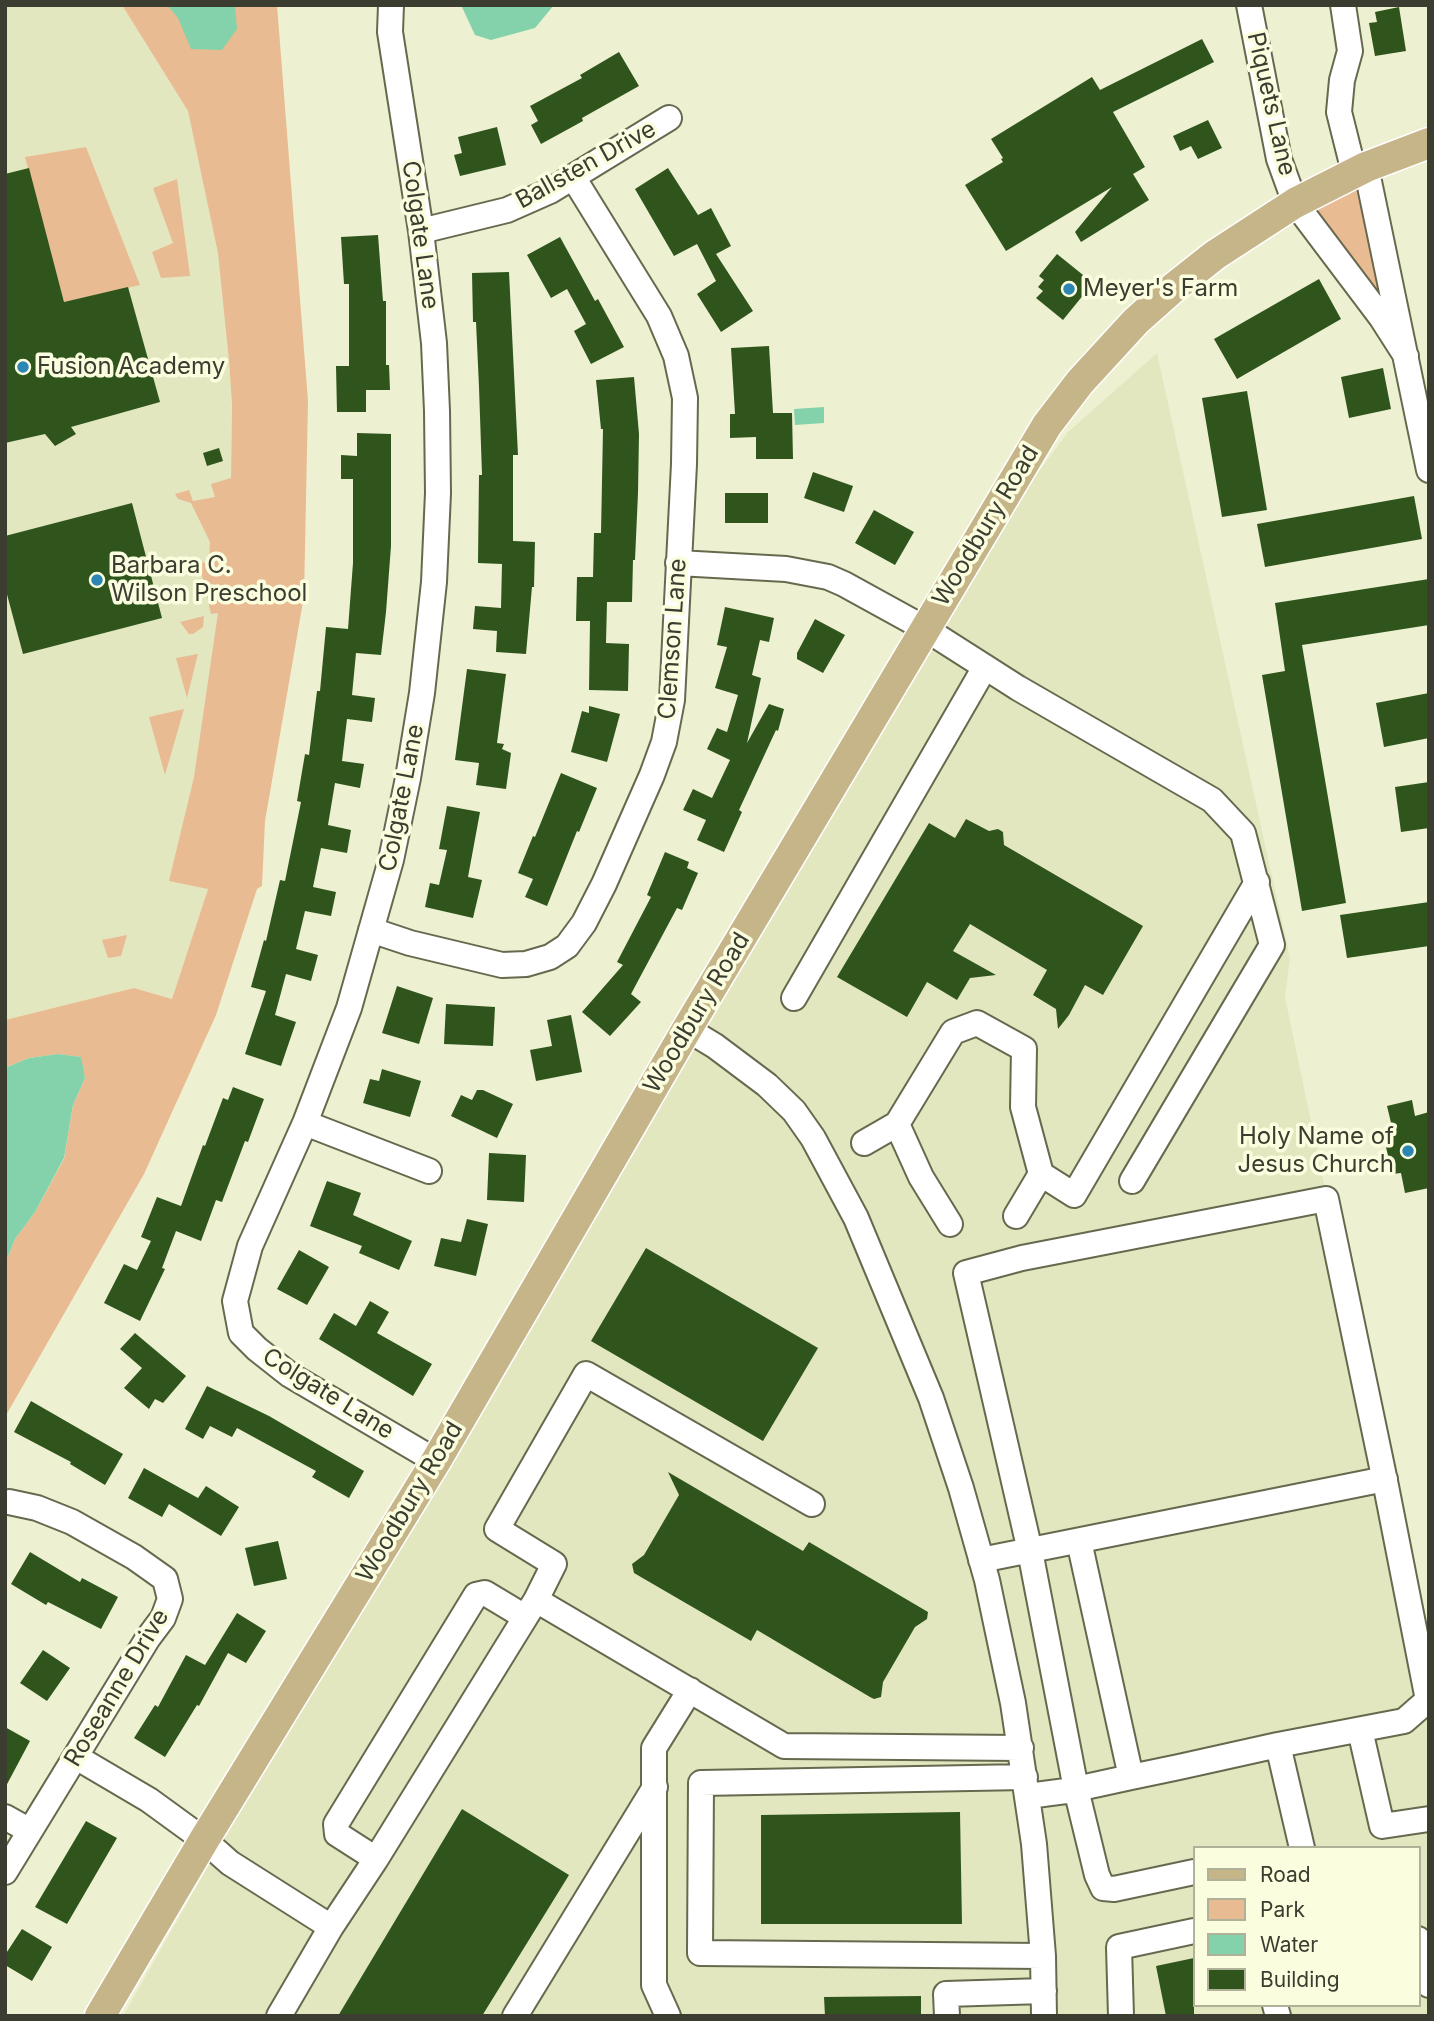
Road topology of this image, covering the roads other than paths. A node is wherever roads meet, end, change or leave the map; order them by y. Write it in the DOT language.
graph roads {
  1 [pos="391,5"];
  2 [pos="1249,5"];
  3 [pos="1344,6"];
  4 [pos="669,118"];
  5 [pos="1429,144"];
  6 [pos="1360,169"];
  7 [pos="573,177"];
  8 [pos="1295,203"];
  9 [pos="421,231"];
  10 [pos="1406,356"];
  11 [pos="1429,470"];
  12 [pos="678,563"];
  13 [pos="924,628"];
  14 [pos="985,667"];
  15 [pos="1257,882"];
  16 [pos="371,930"];
  17 [pos="793,998"];
  18 [pos="687,1029"];
  19 [pos="305,1123"];
  20 [pos="897,1124"];
  21 [pos="864,1143"];
  22 [pos="429,1171"];
  23 [pos="1041,1174"];
  24 [pos="1132,1181"];
  25 [pos="1016,1216"];
  26 [pos="950,1224"];
  27 [pos="436,1461"];
  28 [pos="1385,1479"];
  29 [pos="9,1502"];
  30 [pos="812,1504"];
  31 [pos="1079,1541"];
  32 [pos="1030,1551"];
  33 [pos="981,1560"];
  34 [pos="531,1609"];
  35 [pos="690,1690"];
  36 [pos="1360,1730"];
  37 [pos="1278,1745"];
  38 [pos="1021,1748"];
  39 [pos="76,1757"];
  40 [pos="1131,1777"];
  41 [pos="655,1787"];
  42 [pos="1026,1787"];
  43 [pos="1076,1789"];
  44 [pos="5,1817"];
  45 [pos="1429,1819"];
  46 [pos="30,1831"];
  47 [pos="204,1840"];
  48 [pos="1302,1846"];
  49 [pos="376,1859"];
  50 [pos="5,1872"];
  51 [pos="1192,1872"];
  52 [pos="331,1927"];
  53 [pos="1192,1931"];
  54 [pos="1420,1947"];
  55 [pos="1043,1956"];
  56 [pos="1429,1984"];
  57 [pos="1044,2004"];
  58 [pos="100,2016"];
  59 [pos="279,2016"];
  60 [pos="515,2016"];
  61 [pos="668,2016"];
  62 [pos="947,2016"];
  63 [pos="1121,2016"];
  1 -- 9 [label="street, Colgate Lane"];
  2 -- 8 [label="street, Piquets Lane"];
  3 -- 6 [label="street"];
  4 -- 7 [label="street, Ballsten Drive"];
  5 -- 6 [label="main road, Woodbury Road"];
  6 -- 8 [label="main road, Woodbury Road"];
  6 -- 10 [label="street"];
  7 -- 9 [label="street, Ballsten Drive"];
  7 -- 12 [label="street, Clemson Lane"];
  8 -- 10 [label="street, Piquets Lane"];
  8 -- 13 [label="main road, Woodbury Road"];
  9 -- 16 [label="street, Colgate Lane"];
  10 -- 11 [label="street"];
  12 -- 13 [label="street"];
  12 -- 16 [label="street, Clemson Lane"];
  13 -- 14 [label="street"];
  13 -- 18 [label="main road, Woodbury Road"];
  14 -- 15 [label="street"];
  14 -- 17 [label="street"];
  15 -- 23 [label="street"];
  15 -- 24 [label="street"];
  16 -- 19 [label="street, Colgate Lane"];
  18 -- 27 [label="main road, Woodbury Road"];
  18 -- 33 [label="street"];
  19 -- 22 [label="street"];
  19 -- 27 [label="street, Colgate Lane"];
  20 -- 21 [label="street"];
  20 -- 23 [label="street"];
  20 -- 26 [label="street"];
  23 -- 25 [label="street"];
  27 -- 47 [label="main road, Woodbury Road"];
  28 -- 31 [label="street"];
  28 -- 32 [label="street"];
  28 -- 36 [label="street"];
  29 -- 39 [label="street, Roseanne Drive"];
  30 -- 34 [label="street"];
  31 -- 32 [label="street"];
  31 -- 40 [label="street"];
  32 -- 33 [label="street"];
  32 -- 43 [label="street"];
  33 -- 38 [label="street"];
  34 -- 35 [label="street"];
  34 -- 49 [label="street"];
  34 -- 49 [label="street"];
  35 -- 38 [label="street"];
  35 -- 41 [label="street"];
  36 -- 37 [label="street"];
  36 -- 45 [label="street"];
  37 -- 40 [label="street"];
  37 -- 48 [label="street"];
  38 -- 42 [label="street"];
  39 -- 46 [label="street, Roseanne Drive"];
  39 -- 47 [label="street"];
  40 -- 43 [label="street"];
  41 -- 60 [label="street"];
  41 -- 61 [label="street"];
  42 -- 43 [label="street"];
  42 -- 55 [label="street"];
  42 -- 55 [label="street"];
  43 -- 51 [label="street"];
  44 -- 46 [label="street"];
  46 -- 50 [label="street, Roseanne Drive"];
  47 -- 52 [label="street"];
  47 -- 58 [label="main road, Woodbury Road"];
  49 -- 52 [label="street"];
  52 -- 59 [label="street"];
  53 -- 63 [label="street"];
  54 -- 56 [label="street"];
  55 -- 57 [label="street"];
  57 -- 62 [label="street"];
}
